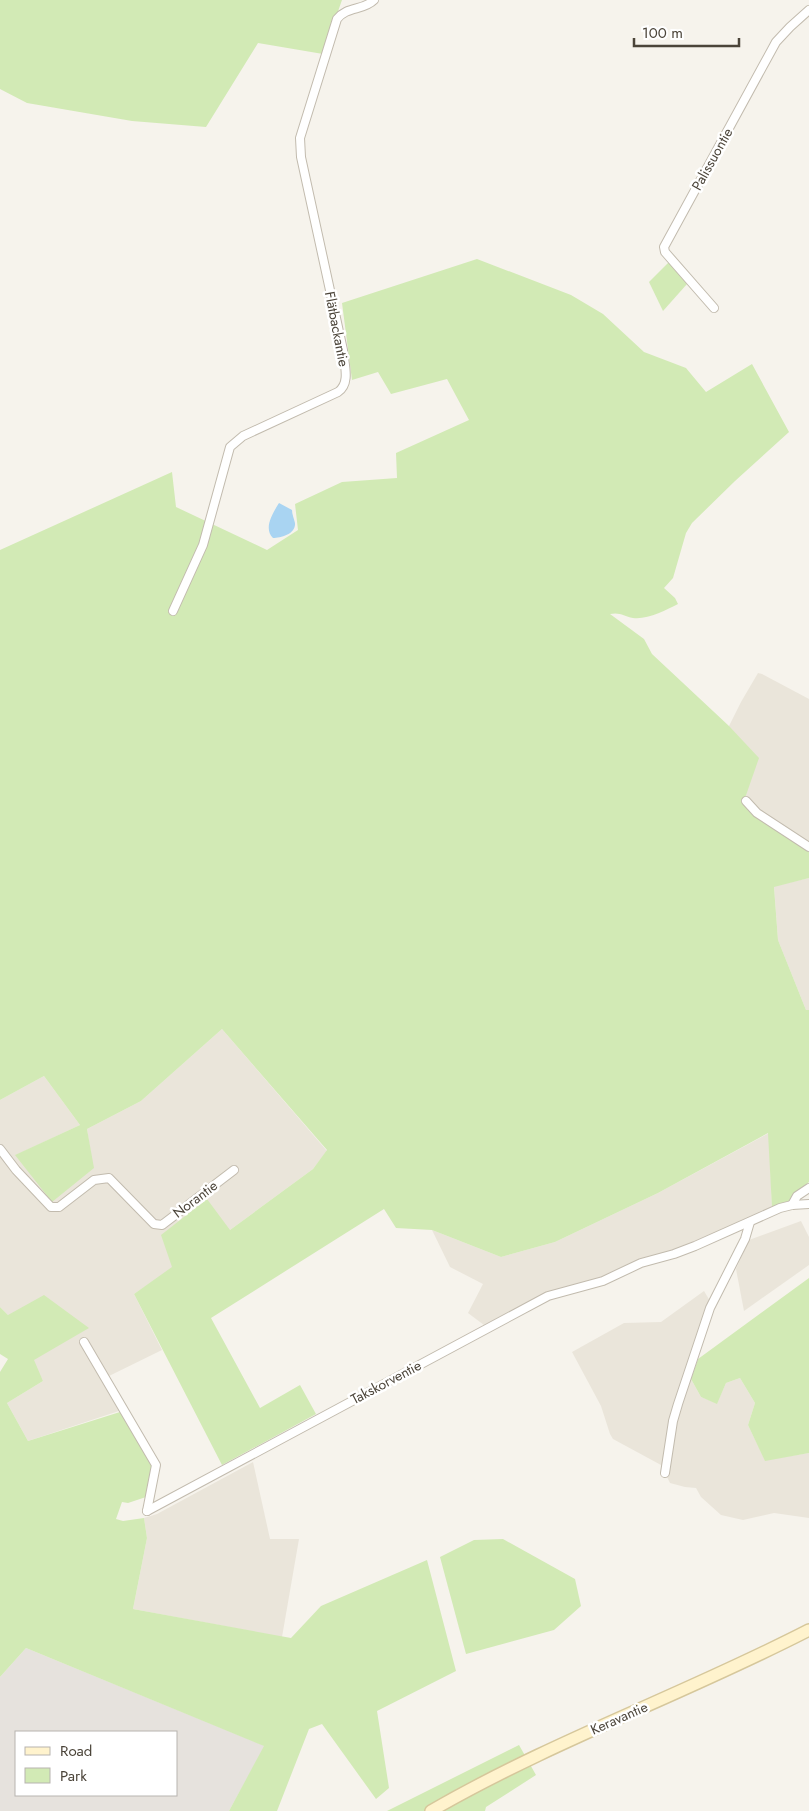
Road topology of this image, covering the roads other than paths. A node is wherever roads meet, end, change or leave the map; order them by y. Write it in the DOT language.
graph roads {
  1 [pos="374,0"];
  2 [pos="809,10"];
  3 [pos="714,308"];
  4 [pos="174,611"];
  5 [pos="746,801"];
  6 [pos="809,847"];
  7 [pos="0,1149"];
  8 [pos="234,1170"];
  9 [pos="809,1188"];
  10 [pos="809,1204"];
  11 [pos="792,1205"];
  12 [pos="750,1222"];
  13 [pos="84,1342"];
  14 [pos="665,1473"];
  15 [pos="809,1630"];
  16 [pos="431,1811"];
  1 -- 4 [label="street, Flätbackantie"];
  2 -- 3 [label="street, Palissuontie"];
  5 -- 6 [label="street"];
  7 -- 8 [label="street, Norantie"];
  9 -- 11 [label="street"];
  10 -- 11 [label="street, Takskorventie"];
  11 -- 12 [label="street, Takskorventie"];
  12 -- 13 [label="street, Takskorventie"];
  12 -- 14 [label="street"];
  15 -- 16 [label="main road, Keravantie"];
}
